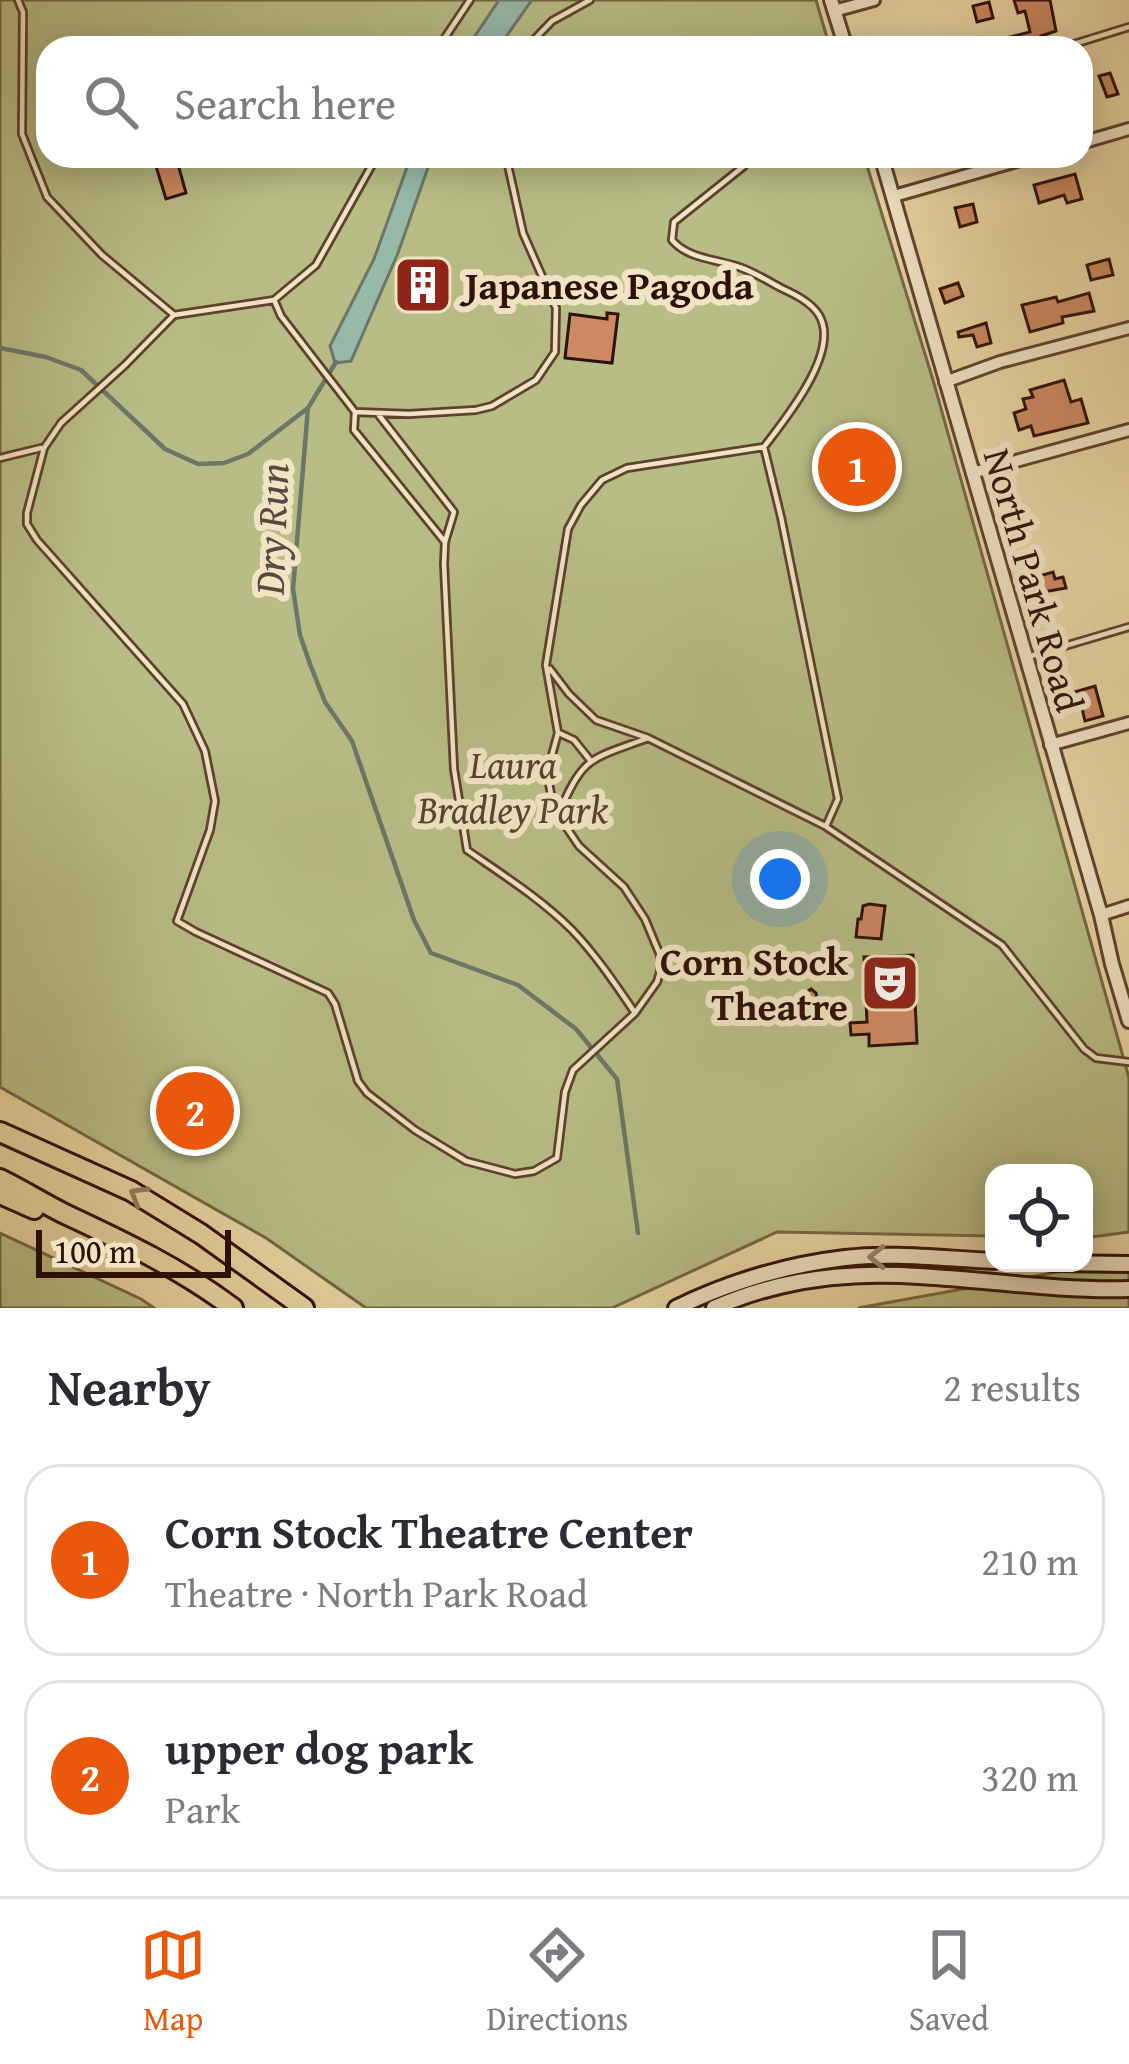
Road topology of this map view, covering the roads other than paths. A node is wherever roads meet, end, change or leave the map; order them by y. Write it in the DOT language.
graph roads {
  1 [pos="18,0"];
  2 [pos="470,0"];
  3 [pos="590,0"];
  4 [pos="874,0"];
  5 [pos="833,5"];
  6 [pos="1129,27"];
  7 [pos="446,36"];
  8 [pos="537,36"];
  9 [pos="842,36"];
  10 [pos="1093,38"];
  11 [pos="1129,129"];
  12 [pos="1093,139"];
  13 [pos="370,168"];
  14 [pos="509,168"];
  15 [pos="742,168"];
  16 [pos="885,168"];
  17 [pos="992,168"];
  18 [pos="894,196"];
  19 [pos="274,301"];
  20 [pos="174,315"];
  21 [pos="1129,328"];
  22 [pos="945,382"];
  23 [pos="355,412"];
  24 [pos="378,414"];
  25 [pos="1129,430"];
  26 [pos="764,447"];
  27 [pos="44,448"];
  28 [pos="0,458"];
  29 [pos="972,473"];
  30 [pos="445,542"];
  31 [pos="1129,627"];
  32 [pos="1025,658"];
  33 [pos="546,665"];
  34 [pos="1129,723"];
  35 [pos="558,733"];
  36 [pos="648,738"];
  37 [pos="1051,745"];
  38 [pos="590,760"];
  39 [pos="557,815"];
  40 [pos="826,826"];
  41 [pos="1129,906"];
  42 [pos="1101,915"];
  43 [pos="635,1013"];
  44 [pos="1129,1021"];
  45 [pos="1129,1062"];
  46 [pos="0,1132"];
  47 [pos="0,1179"];
  48 [pos="0,1194"];
  49 [pos="63,1213"];
  50 [pos="985,1261"];
  51 [pos="1093,1264"];
  52 [pos="1129,1264"];
  53 [pos="1129,1289"];
  54 [pos="233,1308"];
  55 [pos="304,1308"];
  56 [pos="676,1308"];
  57 [pos="714,1308"];
  1 -- 20 [label="lane"];
  2 -- 7 [label="lane"];
  3 -- 8 [label="lane"];
  4 -- 5 [label="street"];
  5 -- 9 [label="street"];
  6 -- 10 [label="lane"];
  11 -- 12 [label="street"];
  13 -- 19 [label="lane"];
  14 -- 24 [label="lane"];
  15 -- 26 [label="lane"];
  16 -- 18 [label="street, North Park Road"];
  17 -- 18 [label="street"];
  18 -- 22 [label="street, North Park Road"];
  19 -- 20 [label="lane"];
  19 -- 23 [label="lane"];
  20 -- 27 [label="lane"];
  21 -- 22 [label="street"];
  22 -- 29 [label="street, North Park Road"];
  23 -- 24 [label="lane"];
  23 -- 30 [label="lane"];
  24 -- 30 [label="lane"];
  25 -- 29 [label="street"];
  26 -- 33 [label="lane"];
  26 -- 40 [label="lane"];
  27 -- 28 [label="lane"];
  27 -- 43 [label="lane"];
  29 -- 32 [label="street, North Park Road"];
  30 -- 43 [label="lane"];
  31 -- 32 [label="lane"];
  32 -- 37 [label="street, North Park Road"];
  33 -- 35 [label="lane"];
  33 -- 36 [label="lane"];
  34 -- 37 [label="street"];
  35 -- 38 [label="lane"];
  35 -- 39 [label="lane"];
  36 -- 38 [label="lane"];
  36 -- 40 [label="lane"];
  37 -- 42 [label="street, North Park Road"];
  38 -- 39 [label="lane"];
  39 -- 43 [label="lane"];
  40 -- 45 [label="lane"];
  41 -- 42 [label="street"];
  42 -- 44 [label="street, North Park Road"];
  55 -- 46 [label="highway, one-way"];
  47 -- 49 [label="highway"];
  48 -- 49 [label="highway"];
  49 -- 54 [label="highway"];
  50 -- 56 [label="main road, one-way"];
  51 -- 52 [label="main road"];
  53 -- 57 [label="main road"];
}
